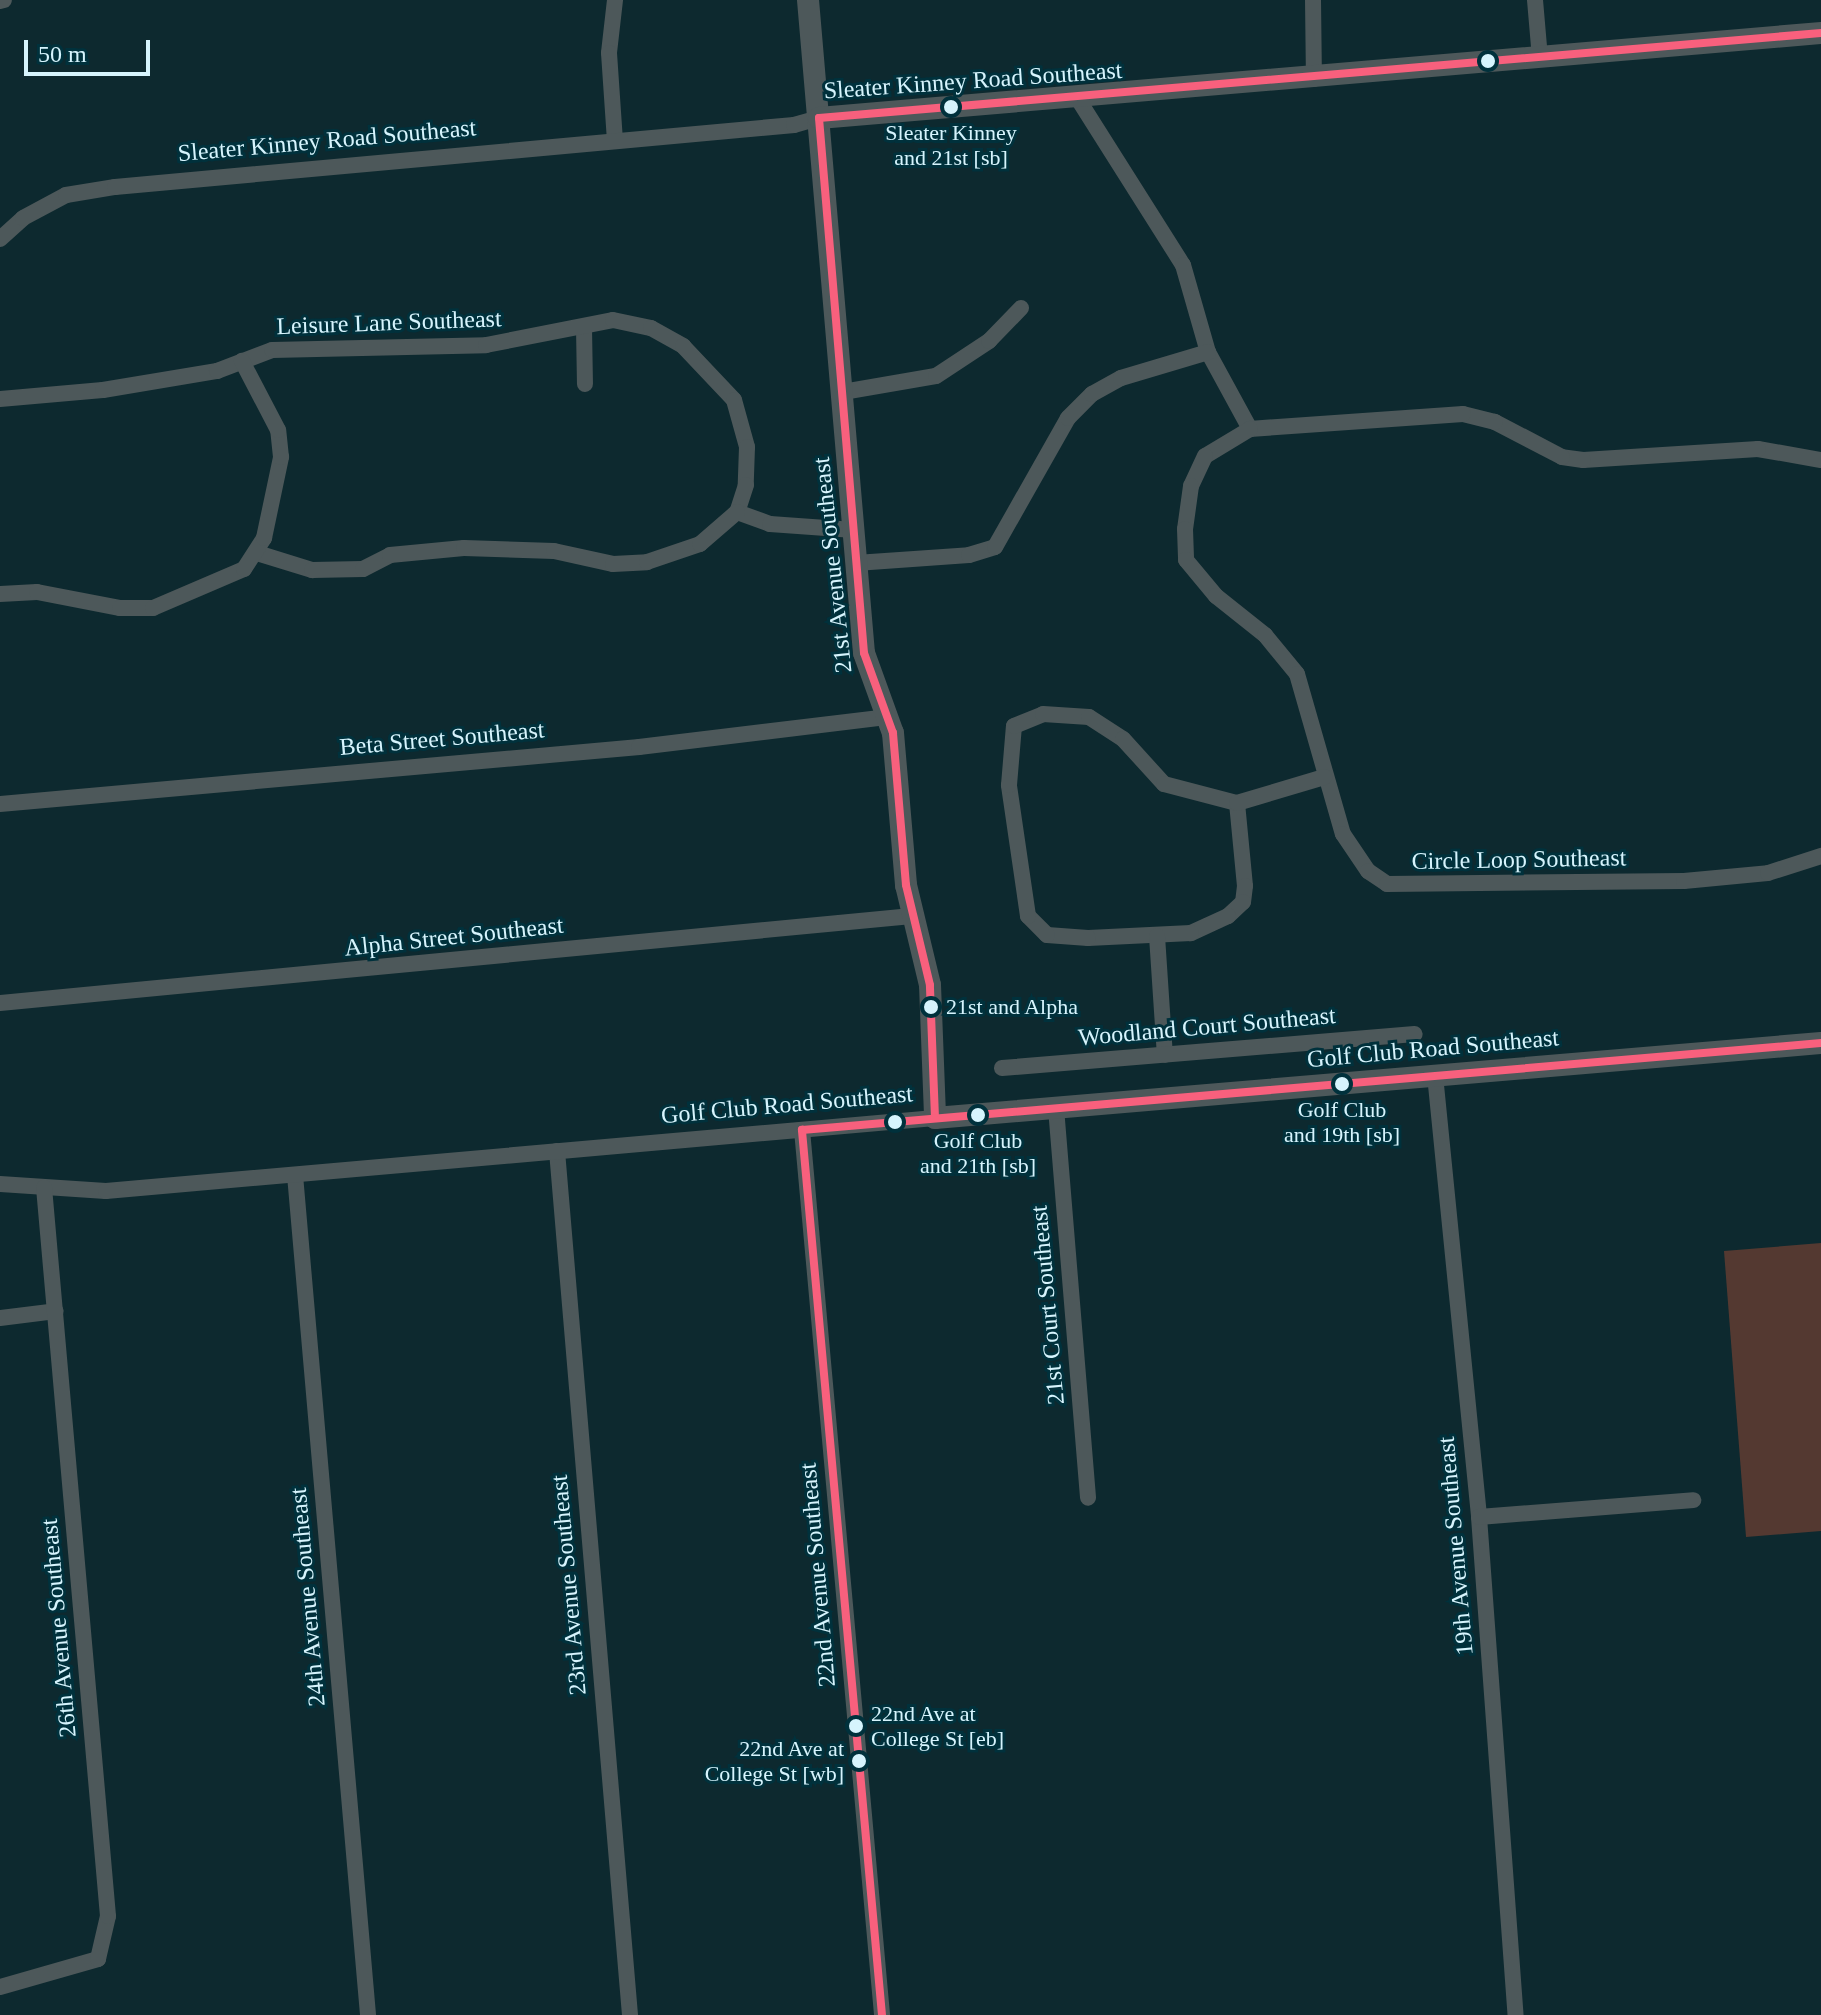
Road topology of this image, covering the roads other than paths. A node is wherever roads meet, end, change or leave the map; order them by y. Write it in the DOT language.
graph roads {
  1 [pos="615,0"];
  2 [pos="808,0"];
  3 [pos="1313,0"];
  4 [pos="1535,0"];
  5 [pos="1821,33"];
  6 [pos="1540,58"];
  7 [pos="1314,79"];
  8 [pos="1078,99"];
  9 [pos="819,118"];
  10 [pos="615,140"];
  11 [pos="0,239"];
  12 [pos="1021,308"];
  13 [pos="584,328"];
  14 [pos="1208,352"];
  15 [pos="242,361"];
  16 [pos="585,384"];
  17 [pos="843,392"];
  18 [pos="0,399"];
  19 [pos="1250,429"];
  20 [pos="1821,460"];
  21 [pos="737,512"];
  22 [pos="854,530"];
  23 [pos="257,553"];
  24 [pos="856,563"];
  25 [pos="0,594"];
  26 [pos="888,717"];
  27 [pos="1324,777"];
  28 [pos="1237,803"];
  29 [pos="0,804"];
  30 [pos="1821,856"];
  31 [pos="912,916"];
  32 [pos="1157,936"];
  33 [pos="0,1003"];
  34 [pos="1415,1034"];
  35 [pos="1821,1043"];
  36 [pos="1165,1055"];
  37 [pos="1002,1068"];
  38 [pos="1435,1075"];
  39 [pos="1056,1108"];
  40 [pos="935,1118"];
  41 [pos="802,1130"];
  42 [pos="557,1151"];
  43 [pos="295,1175"];
  44 [pos="0,1184"];
  45 [pos="44,1188"];
  46 [pos="56,1311"];
  47 [pos="0,1318"];
  48 [pos="1088,1498"];
  49 [pos="1693,1500"];
  50 [pos="1479,1517"];
  51 [pos="0,1987"];
  52 [pos="368,2015"];
  53 [pos="630,2015"];
  54 [pos="882,2015"];
  55 [pos="1516,2015"];
  1 -- 10 [label="street"];
  2 -- 9 [label="street, 21st Avenue Southeast"];
  3 -- 7 [label="street"];
  4 -- 6 [label="street"];
  5 -- 6 [label="street, Sleater Kinney Road Southeast"];
  6 -- 7 [label="street, Sleater Kinney Road Southeast"];
  7 -- 8 [label="street, Sleater Kinney Road Southeast"];
  8 -- 9 [label="street, Sleater Kinney Road Southeast"];
  8 -- 14 [label="street"];
  9 -- 10 [label="street, Sleater Kinney Road Southeast"];
  9 -- 17 [label="street, 21st Avenue Southeast"];
  10 -- 11 [label="street, Sleater Kinney Road Southeast"];
  12 -- 17 [label="street"];
  13 -- 15 [label="street, Leisure Lane Southeast"];
  13 -- 16 [label="street"];
  13 -- 21 [label="street, Leisure Lane Southeast"];
  14 -- 19 [label="street"];
  14 -- 24 [label="street"];
  15 -- 18 [label="street, Leisure Lane Southeast"];
  15 -- 23 [label="street"];
  17 -- 22 [label="street, 21st Avenue Southeast"];
  19 -- 20 [label="street"];
  19 -- 27 [label="street, Circle Loop Southeast"];
  21 -- 22 [label="street"];
  21 -- 23 [label="street"];
  22 -- 24 [label="street, 21st Avenue Southeast"];
  23 -- 25 [label="street"];
  24 -- 26 [label="street, 21st Avenue Southeast"];
  26 -- 29 [label="street, Beta Street Southeast"];
  26 -- 31 [label="street, 21st Avenue Southeast"];
  27 -- 28 [label="street"];
  27 -- 30 [label="street, Circle Loop Southeast"];
  28 -- 32 [label="street"];
  28 -- 32 [label="street"];
  31 -- 33 [label="street, Alpha Street Southeast"];
  31 -- 40 [label="street, 21st Avenue Southeast"];
  32 -- 36 [label="street"];
  34 -- 36 [label="street, Woodland Court Southeast"];
  35 -- 38 [label="street, Golf Club Road Southeast"];
  36 -- 37 [label="street, Woodland Court Southeast"];
  38 -- 39 [label="street, Golf Club Road Southeast"];
  38 -- 50 [label="street, 19th Avenue Southeast"];
  39 -- 40 [label="street, Golf Club Road Southeast"];
  39 -- 48 [label="street, 21st Court Southeast"];
  40 -- 41 [label="street, Golf Club Road Southeast"];
  41 -- 42 [label="street, Golf Club Road Southeast"];
  41 -- 54 [label="street, 22nd Avenue Southeast"];
  42 -- 43 [label="street, Golf Club Road Southeast"];
  42 -- 53 [label="street, 23rd Avenue Southeast"];
  43 -- 45 [label="street, Golf Club Road Southeast"];
  43 -- 52 [label="street, 24th Avenue Southeast"];
  44 -- 45 [label="street, Golf Club Road Southeast"];
  45 -- 46 [label="street, 26th Avenue Southeast"];
  46 -- 47 [label="street"];
  46 -- 51 [label="street, 26th Avenue Southeast"];
  49 -- 50 [label="street"];
  50 -- 55 [label="street, 19th Avenue Southeast"];
}
